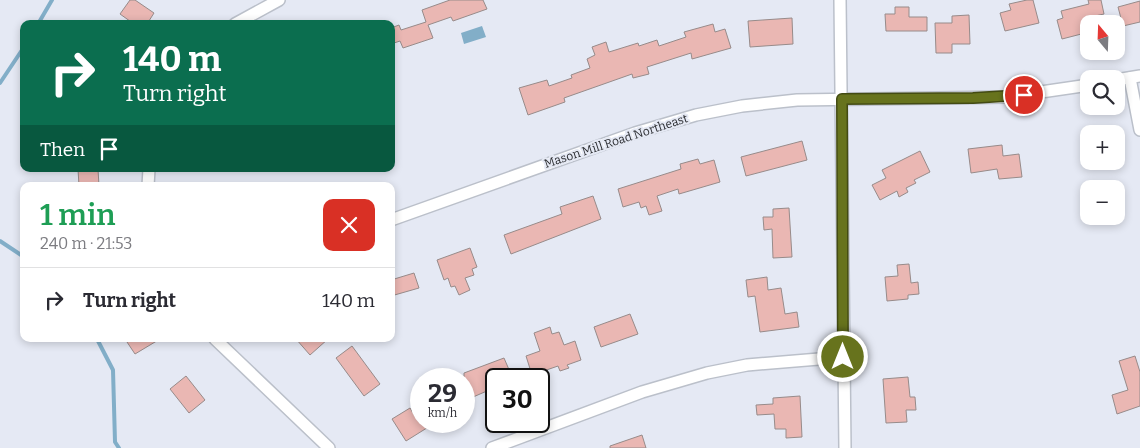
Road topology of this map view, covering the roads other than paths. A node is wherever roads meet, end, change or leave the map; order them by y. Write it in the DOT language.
graph roads {
  1 [pos="279,0"];
  2 [pos="840,0"];
  3 [pos="242,20"];
  4 [pos="1135,77"];
  5 [pos="1080,86"];
  6 [pos="842,99"];
  7 [pos="1140,130"];
  8 [pos="395,219"];
  9 [pos="218,342"];
  10 [pos="843,357"];
  11 [pos="329,448"];
  12 [pos="492,448"];
  13 [pos="845,448"];
  1 -- 3 [label="street"];
  2 -- 6 [label="street"];
  4 -- 7 [label="street"];
  5 -- 6 [label="street, Mason Mill Road Northeast"];
  6 -- 8 [label="street, Mason Mill Road Northeast"];
  6 -- 10 [label="street"];
  9 -- 11 [label="street"];
  10 -- 12 [label="street"];
  10 -- 13 [label="street"];
}
